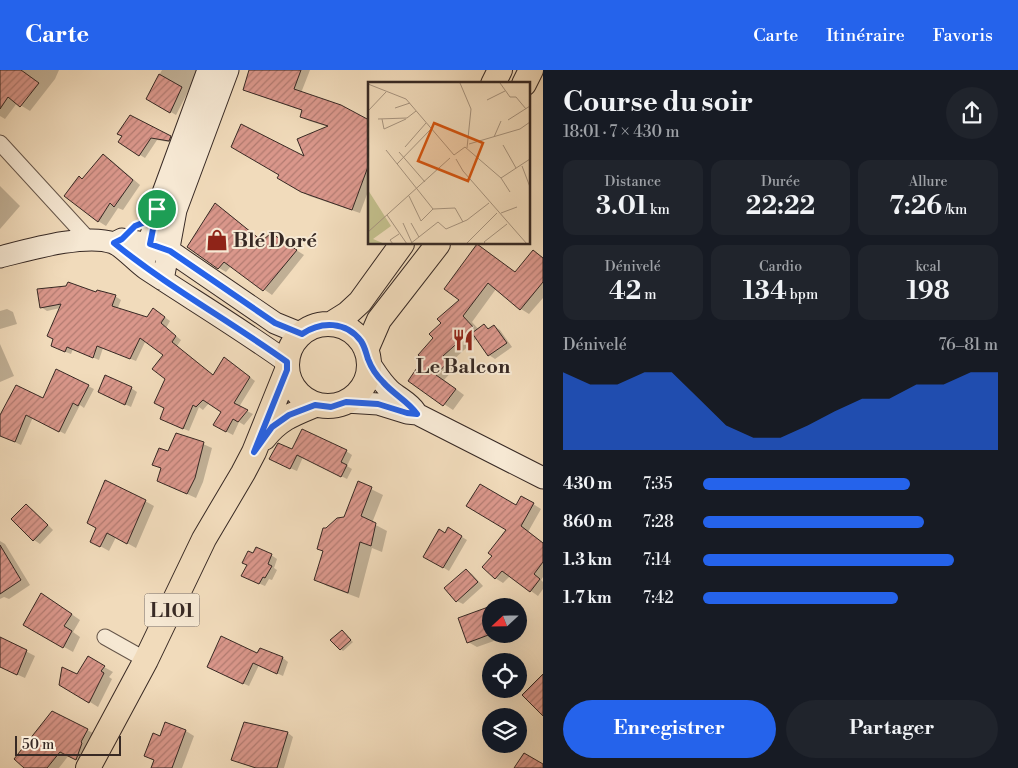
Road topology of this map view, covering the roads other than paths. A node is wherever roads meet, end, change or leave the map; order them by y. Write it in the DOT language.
graph roads {
  1 [pos="208,70"];
  2 [pos="228,70"];
  3 [pos="500,70"];
  4 [pos="530,70"];
  5 [pos="494,82"];
  6 [pos="525,82"];
  7 [pos="0,143"];
  8 [pos="157,209"];
  9 [pos="89,240"];
  10 [pos="118,241"];
  11 [pos="150,244"];
  12 [pos="401,245"];
  13 [pos="437,245"];
  14 [pos="170,251"];
  15 [pos="0,257"];
  16 [pos="144,267"];
  17 [pos="163,280"];
  18 [pos="330,324"];
  19 [pos="302,334"];
  20 [pos="367,356"];
  21 [pos="287,366"];
  22 [pos="346,402"];
  23 [pos="315,405"];
  24 [pos="417,414"];
  25 [pos="254,452"];
  26 [pos="543,478"];
  27 [pos="105,637"];
  28 [pos="146,660"];
  29 [pos="90,768"];
  1 -- 8 [label="main road"];
  2 -- 14 [label="main road"];
  3 -- 5 [label="main road"];
  4 -- 6 [label="main road"];
  7 -- 9 [label="street"];
  8 -- 10 [label="main road"];
  8 -- 11 [label="main road"];
  9 -- 10 [label="main road"];
  9 -- 15 [label="main road"];
  10 -- 11 [label="main road"];
  10 -- 16 [label="main road"];
  11 -- 14 [label="main road"];
  11 -- 16 [label="main road"];
  12 -- 18 [label="main road"];
  13 -- 20 [label="main road"];
  14 -- 17 [label="main road"];
  14 -- 19 [label="main road"];
  16 -- 17 [label="main road"];
  17 -- 21 [label="main road"];
  18 -- 19 [label="main road"];
  18 -- 20 [label="main road"];
  19 -- 21 [label="main road"];
  20 -- 22 [label="main road"];
  20 -- 24 [label="main road"];
  21 -- 23 [label="main road"];
  21 -- 25 [label="main road, L101"];
  22 -- 23 [label="main road"];
  22 -- 24 [label="main road"];
  23 -- 25 [label="main road, L101"];
  24 -- 26 [label="main road"];
  25 -- 28 [label="main road, L101"];
  27 -- 28 [label="street"];
  28 -- 29 [label="main road, L101"];
}
